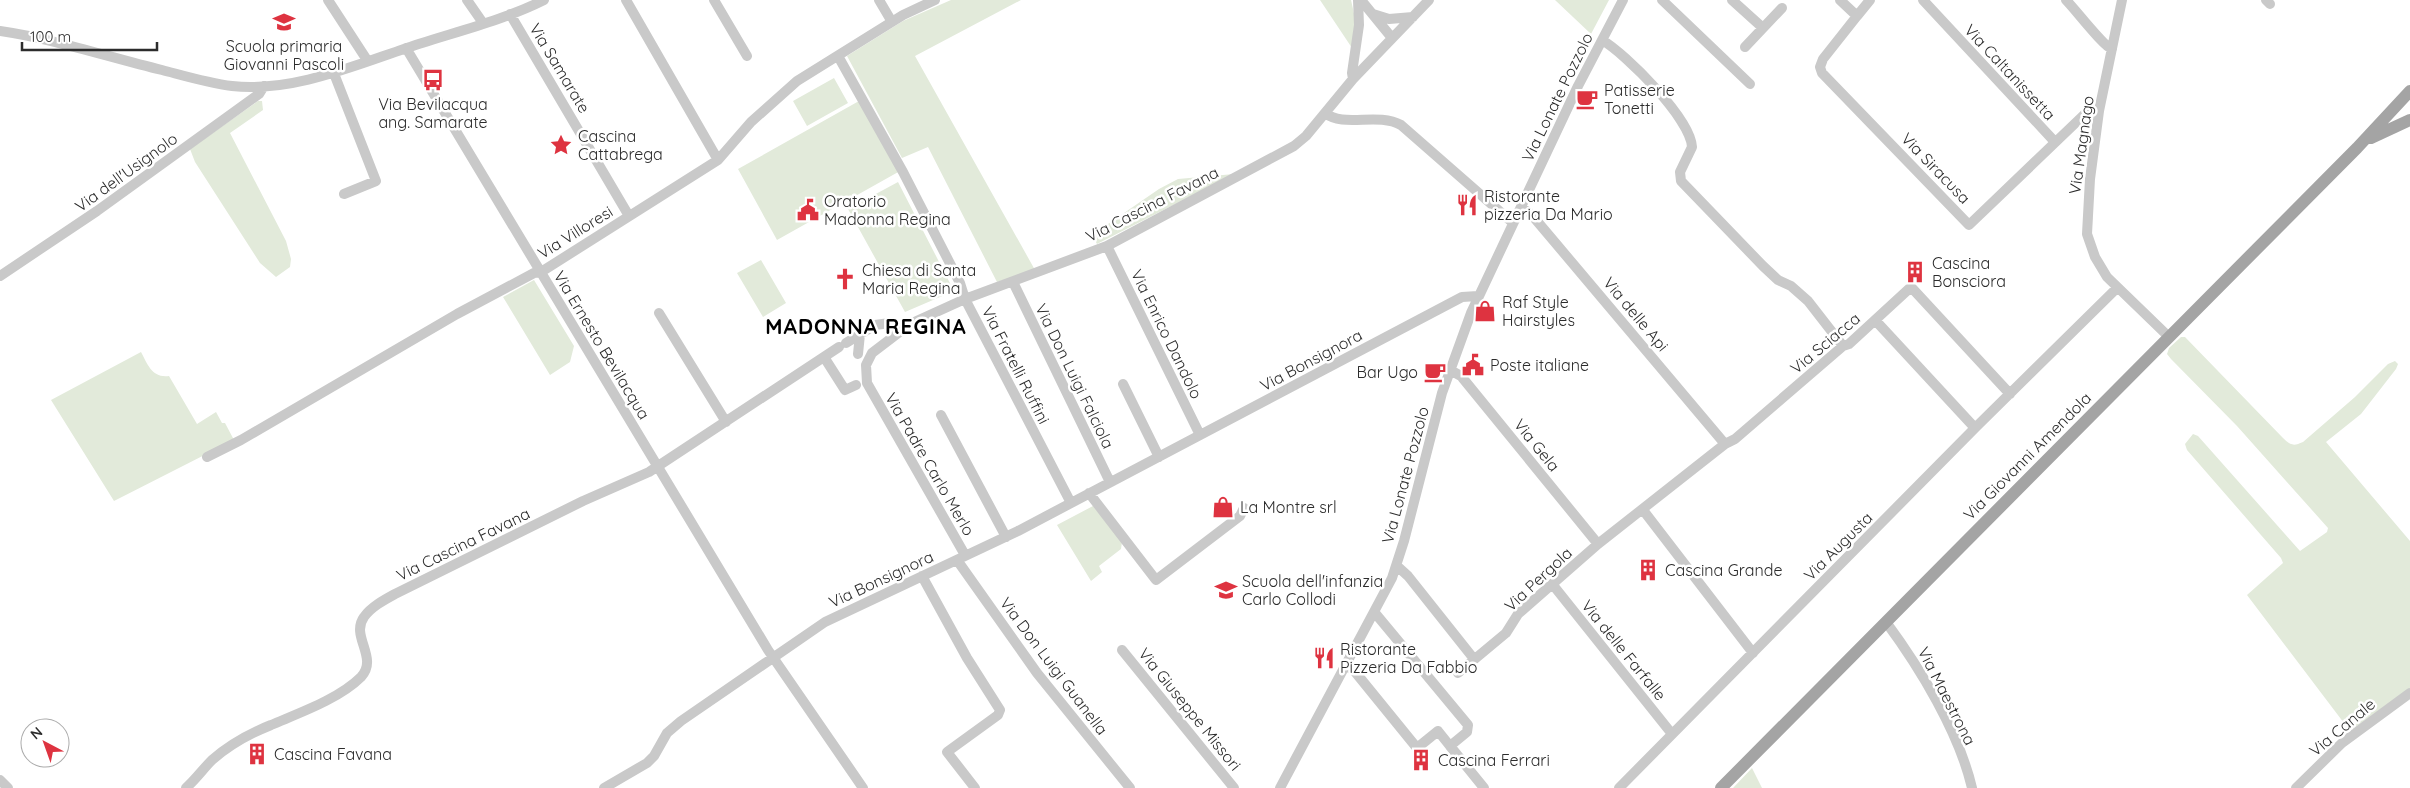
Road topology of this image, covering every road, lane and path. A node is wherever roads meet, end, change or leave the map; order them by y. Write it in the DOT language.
graph roads {
  1 [pos="328,0"];
  2 [pos="467,0"];
  3 [pos="626,0"];
  4 [pos="714,0"];
  5 [pos="879,0"];
  6 [pos="935,0"];
  7 [pos="1360,0"];
  8 [pos="1429,0"];
  9 [pos="1623,0"];
  10 [pos="1662,0"];
  11 [pos="1732,0"];
  12 [pos="1840,0"];
  13 [pos="1870,0"];
  14 [pos="1924,0"];
  15 [pos="2066,0"];
  16 [pos="2122,0"];
  17 [pos="541,1"];
  18 [pos="1782,8"];
  19 [pos="510,14"];
  20 [pos="1371,14"];
  21 [pos="1857,16"];
  22 [pos="1413,17"];
  23 [pos="892,22"];
  24 [pos="483,23"];
  25 [pos="1763,28"];
  26 [pos="2094,30"];
  27 [pos="0,31"];
  28 [pos="2115,35"];
  29 [pos="1392,38"];
  30 [pos="1602,40"];
  31 [pos="1745,47"];
  32 [pos="406,48"];
  33 [pos="2112,49"];
  34 [pos="747,56"];
  35 [pos="838,56"];
  36 [pos="367,60"];
  37 [pos="334,71"];
  38 [pos="1353,79"];
  39 [pos="1750,84"];
  40 [pos="264,86"];
  41 [pos="2410,91"];
  42 [pos="2099,111"];
  43 [pos="1325,113"];
  44 [pos="2410,120"];
  45 [pos="2055,142"];
  46 [pos="2357,148"];
  47 [pos="718,160"];
  48 [pos="344,194"];
  49 [pos="1521,206"];
  50 [pos="629,216"];
  51 [pos="1513,223"];
  52 [pos="1107,246"];
  53 [pos="540,272"];
  54 [pos="0,276"];
  55 [pos="1013,282"];
  56 [pos="2117,288"];
  57 [pos="1478,296"];
  58 [pos="965,299"];
  59 [pos="659,313"];
  60 [pos="1875,320"];
  61 [pos="896,328"];
  62 [pos="860,334"];
  63 [pos="2169,337"];
  64 [pos="1843,346"];
  65 [pos="858,354"];
  66 [pos="824,357"];
  67 [pos="1450,370"];
  68 [pos="1123,384"];
  69 [pos="856,385"];
  70 [pos="869,387"];
  71 [pos="2010,394"];
  72 [pos="941,415"];
  73 [pos="726,422"];
  74 [pos="1975,428"];
  75 [pos="1200,435"];
  76 [pos="1724,444"];
  77 [pos="207,457"];
  78 [pos="1159,457"];
  79 [pos="658,465"];
  80 [pos="1110,482"];
  81 [pos="1089,493"];
  82 [pos="1071,503"];
  83 [pos="1244,508"];
  84 [pos="1643,510"];
  85 [pos="1006,536"];
  86 [pos="1598,544"];
  87 [pos="961,558"];
  88 [pos="1397,566"];
  89 [pos="922,576"];
  90 [pos="1553,585"];
  91 [pos="1375,613"];
  92 [pos="1886,622"];
  93 [pos="1122,650"];
  94 [pos="1753,654"];
  95 [pos="772,657"];
  96 [pos="1474,659"];
  97 [pos="1346,665"];
  98 [pos="1458,673"];
  99 [pos="2410,693"];
  100 [pos="1672,734"];
  101 [pos="1450,746"];
  102 [pos="0,780"];
  103 [pos="8,788"];
  104 [pos="186,788"];
  105 [pos="604,788"];
  106 [pos="862,788"];
  107 [pos="975,788"];
  108 [pos="1130,788"];
  109 [pos="1234,788"];
  110 [pos="1280,788"];
  111 [pos="1484,788"];
  112 [pos="1619,788"];
  113 [pos="1721,788"];
  114 [pos="1972,788"];
  115 [pos="2296,788"];
  1 -- 36 [label="street"];
  2 -- 24 [label="street"];
  3 -- 47 [label="street"];
  4 -- 34 [label="street"];
  5 -- 23 [label="street"];
  6 -- 23 [label="street, Via Villoresi"];
  7 -- 20 [label="street"];
  7 -- 38 [label="street"];
  8 -- 22 [label="street, Via Cascina Favana"];
  9 -- 30 [label="street, Via Lonate Pozzolo"];
  10 -- 39 [label="street"];
  11 -- 25 [label="street"];
  12 -- 21 [label="street"];
  13 -- 21 [label="street"];
  14 -- 45 [label="street, Via Caltanissetta"];
  15 -- 26 [label="street"];
  16 -- 28 [label="street, Via Magnago"];
  17 -- 19 [label="street, Via Samarate"];
  18 -- 25 [label="street"];
  19 -- 24 [label="street, Via Samarate"];
  19 -- 50 [label="street, Via Samarate"];
  20 -- 22 [label="street"];
  20 -- 29 [label="street"];
  21 -- 45 [label="street, Via Siracusa"];
  22 -- 29 [label="street, Via Cascina Favana"];
  23 -- 35 [label="street, Via Villoresi"];
  24 -- 32 [label="street, Via Samarate"];
  25 -- 31 [label="street"];
  26 -- 28 [label="street"];
  26 -- 33 [label="street"];
  27 -- 40 [label="street, Via Samarate"];
  28 -- 33 [label="street, Via Magnago"];
  29 -- 38 [label="street, Via Cascina Favana"];
  30 -- 49 [label="street, Via Lonate Pozzolo"];
  30 -- 64 [label="street"];
  32 -- 36 [label="street, Via Samarate"];
  32 -- 53 [label="street, Via Ernesto Bevilacqua"];
  33 -- 42 [label="street, Via Magnago"];
  35 -- 47 [label="street, Via Villoresi"];
  35 -- 58 [label="street, Via Fratelli Ruffini"];
  36 -- 37 [label="street, Via Samarate"];
  37 -- 40 [label="street, Via Samarate"];
  37 -- 48 [label="street"];
  38 -- 43 [label="street, Via Cascina Favana"];
  40 -- 54 [label="street, Via dell'Usignolo"];
  41 -- 46 [label="main road, Via Giovanni Amendola"];
  42 -- 45 [label="street, Via Siracusa"];
  42 -- 56 [label="street, Via Magnago"];
  43 -- 51 [label="street"];
  43 -- 52 [label="street, Via Cascina Favana"];
  44 -- 46 [label="main road, Via Giovanni Amendola"];
  46 -- 63 [label="main road, Via Giovanni Amendola"];
  47 -- 50 [label="street, Via Villoresi"];
  49 -- 51 [label="street, Via Lonate Pozzolo"];
  49 -- 76 [label="street, Via delle Api"];
  50 -- 53 [label="street, Via Villoresi"];
  51 -- 57 [label="street, Via Lonate Pozzolo"];
  52 -- 55 [label="street, Via Cascina Favana"];
  52 -- 75 [label="street, Via Enrico Dandolo"];
  53 -- 77 [label="street, Via Villoresi"];
  53 -- 79 [label="street, Via Ernesto Bevilacqua"];
  55 -- 58 [label="street, Via Cascina Favana"];
  55 -- 80 [label="street, Via Don Luigi Falciola"];
  56 -- 63 [label="street, Via Magnago"];
  56 -- 71 [label="street"];
  57 -- 67 [label="street, Via Lonate Pozzolo"];
  57 -- 75 [label="street, Via Bonsignora"];
  58 -- 70 [label="street, Via Cascina Favana"];
  58 -- 82 [label="street, Via Fratelli Ruffini"];
  59 -- 73 [label="street"];
  60 -- 64 [label="street, Via Sciacca"];
  60 -- 71 [label="street, Via Sciacca"];
  60 -- 74 [label="street"];
  61 -- 62 [label="street, Via Cascina Favana"];
  62 -- 65 [label="street"];
  62 -- 66 [label="street, Via Cascina Favana"];
  63 -- 92 [label="main road, Via Giovanni Amendola"];
  64 -- 76 [label="street, Via Sciacca"];
  66 -- 69 [label="street"];
  66 -- 73 [label="street, Via Cascina Favana"];
  67 -- 86 [label="street, Via Gela"];
  67 -- 88 [label="street, Via Lonate Pozzolo"];
  68 -- 78 [label="street"];
  70 -- 87 [label="street, Via Padre Carlo Merlo"];
  71 -- 74 [label="street"];
  72 -- 85 [label="street"];
  73 -- 79 [label="street, Via Cascina Favana"];
  74 -- 94 [label="street, Via Augusta"];
  75 -- 78 [label="street, Via Bonsignora"];
  76 -- 84 [label="street, Via Sciacca"];
  78 -- 80 [label="street, Via Bonsignora"];
  79 -- 95 [label="street, Via Ernesto Bevilacqua"];
  79 -- 104 [label="street, Via Cascina Favana"];
  80 -- 81 [label="street, Via Bonsignora"];
  81 -- 82 [label="street, Via Bonsignora"];
  81 -- 83 [label="street"];
  82 -- 85 [label="street, Via Bonsignora"];
  84 -- 86 [label="street, Via Pergola"];
  84 -- 94 [label="street"];
  85 -- 87 [label="street, Via Bonsignora"];
  86 -- 90 [label="street, Via Pergola"];
  87 -- 89 [label="street, Via Bonsignora"];
  87 -- 108 [label="street, Via Don Luigi Guanella"];
  88 -- 91 [label="street, Via Lonate Pozzolo"];
  88 -- 96 [label="street"];
  89 -- 95 [label="street, Via Bonsignora"];
  89 -- 107 [label="street"];
  90 -- 96 [label="street, Via Pergola"];
  90 -- 100 [label="street, Via delle Farfalle"];
  91 -- 97 [label="street, Via Lonate Pozzolo"];
  91 -- 101 [label="street"];
  92 -- 113 [label="main road, Via Giovanni Amendola"];
  92 -- 114 [label="street, Via Maestrona"];
  93 -- 109 [label="street, Via Giuseppe Missori"];
  94 -- 100 [label="street, Via Augusta"];
  95 -- 105 [label="street, Via Bonsignora"];
  95 -- 106 [label="street"];
  96 -- 98 [label="street, Via Pergola"];
  97 -- 101 [label="street"];
  97 -- 110 [label="street, Via Lonate Pozzolo"];
  99 -- 115 [label="street, Via Canale"];
  100 -- 112 [label="street, Via Augusta"];
  101 -- 111 [label="street"];
  102 -- 103 [label="street"];
}
